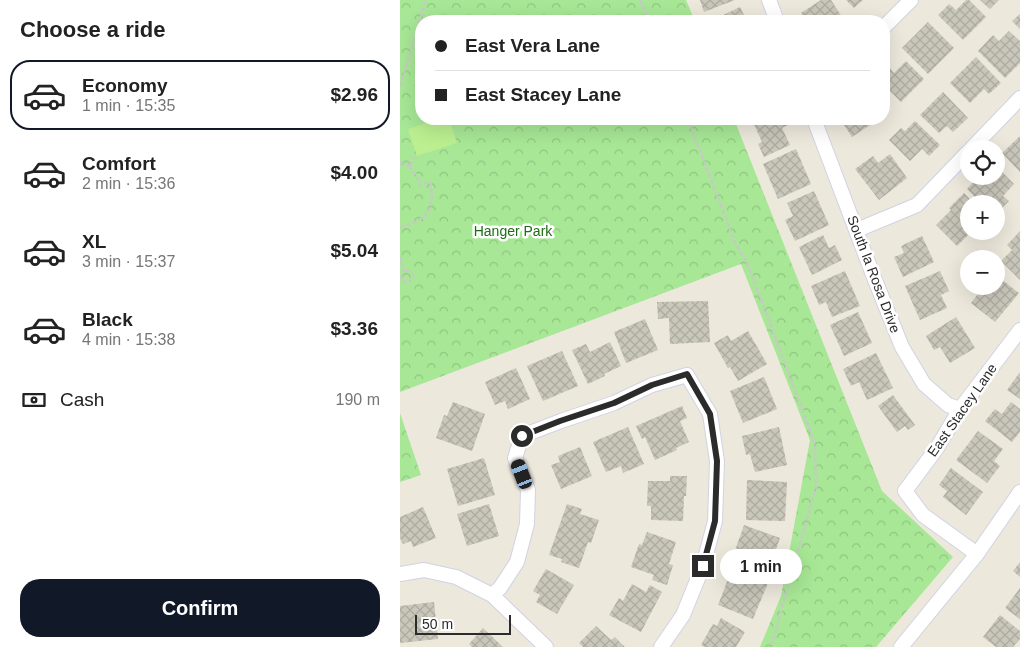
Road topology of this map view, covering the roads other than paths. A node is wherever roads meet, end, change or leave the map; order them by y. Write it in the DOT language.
graph roads {
  1 [pos="769,0"];
  2 [pos="911,0"];
  3 [pos="775,15"];
  4 [pos="890,21"];
  5 [pos="1020,98"];
  6 [pos="816,125"];
  7 [pos="980,140"];
  8 [pos="960,160"];
  9 [pos="857,230"];
  10 [pos="1020,330"];
  11 [pos="960,409"];
  12 [pos="1018,498"];
  13 [pos="977,554"];
  14 [pos="400,574"];
  15 [pos="492,595"];
  16 [pos="546,647"];
  17 [pos="661,647"];
  18 [pos="901,647"];
  1 -- 3 [label="street"];
  2 -- 4 [label="street"];
  5 -- 7 [label="street"];
  6 -- 9 [label="street, South la Rosa Drive"];
  8 -- 9 [label="street"];
  9 -- 11 [label="street, South la Rosa Drive"];
  10 -- 11 [label="street, East Stacey Lane"];
  11 -- 13 [label="street, East Stacey Lane"];
  12 -- 13 [label="street"];
  13 -- 18 [label="street"];
  14 -- 15 [label="street"];
  15 -- 16 [label="street"];
  15 -- 17 [label="street"];
}
